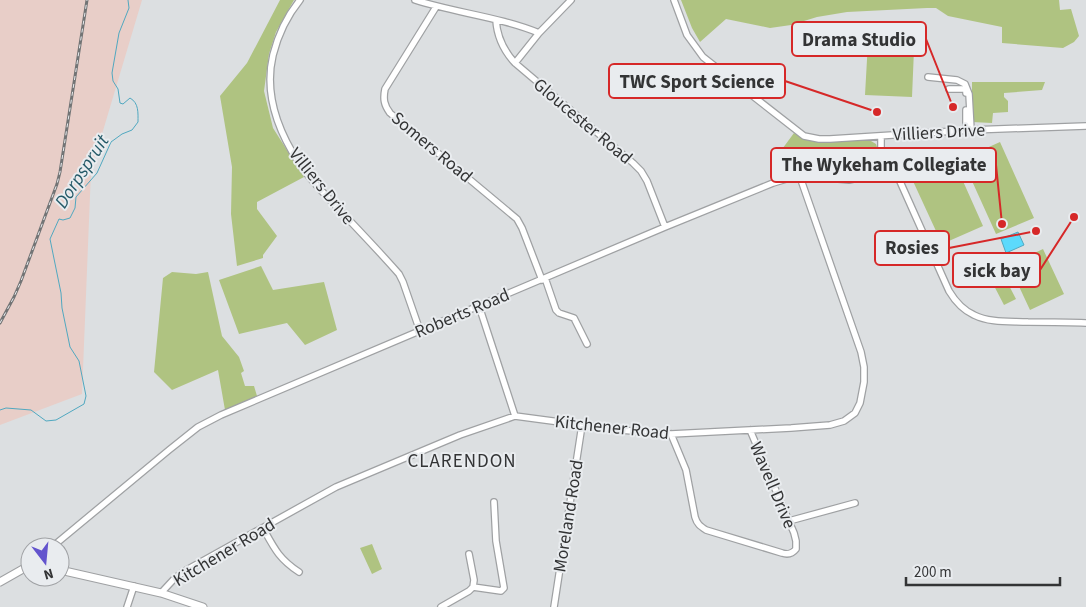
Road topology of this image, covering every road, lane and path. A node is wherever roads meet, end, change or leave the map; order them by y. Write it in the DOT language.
graph roads {
  1 [pos="300,0"];
  2 [pos="415,0"];
  3 [pos="571,0"];
  4 [pos="674,0"];
  5 [pos="436,7"];
  6 [pos="496,20"];
  7 [pos="539,33"];
  8 [pos="515,64"];
  9 [pos="928,76"];
  10 [pos="949,89"];
  11 [pos="1086,126"];
  12 [pos="968,130"];
  13 [pos="881,136"];
  14 [pos="881,154"];
  15 [pos="800,177"];
  16 [pos="664,227"];
  17 [pos="543,279"];
  18 [pos="479,306"];
  19 [pos="1086,323"];
  20 [pos="420,331"];
  21 [pos="587,344"];
  22 [pos="515,416"];
  23 [pos="582,425"];
  24 [pos="750,430"];
  25 [pos="670,434"];
  26 [pos="494,502"];
  27 [pos="855,503"];
  28 [pos="789,521"];
  29 [pos="263,528"];
  30 [pos="64,537"];
  31 [pos="469,554"];
  32 [pos="20,571"];
  33 [pos="70,572"];
  34 [pos="299,572"];
  35 [pos="0,582"];
  36 [pos="134,586"];
  37 [pos="473,587"];
  38 [pos="160,592"];
  39 [pos="127,607"];
  40 [pos="203,607"];
  41 [pos="441,607"];
  42 [pos="554,607"];
  1 -- 20 [label="street, Villiers Drive"];
  2 -- 5 [label="street"];
  3 -- 7 [label="street"];
  4 -- 13 [label="street, Villiers Drive"];
  5 -- 6 [label="street"];
  5 -- 17 [label="street, Somers Road"];
  6 -- 7 [label="street"];
  6 -- 8 [label="street, Gloucester Road"];
  7 -- 8 [label="street"];
  8 -- 16 [label="street, Gloucester Road"];
  9 -- 12 [label="street"];
  10 -- 12 [label="street"];
  11 -- 12 [label="street, Villiers Drive"];
  12 -- 13 [label="street, Villiers Drive"];
  13 -- 14 [label="street"];
  14 -- 15 [label="street, Roberts Road"];
  14 -- 19 [label="street"];
  15 -- 16 [label="street, Roberts Road"];
  15 -- 24 [label="street, Kitchener Road"];
  16 -- 17 [label="street, Roberts Road"];
  17 -- 18 [label="street, Roberts Road"];
  17 -- 21 [label="street, Somers Road"];
  18 -- 20 [label="street, Roberts Road"];
  18 -- 22 [label="street"];
  20 -- 30 [label="street, Roberts Road"];
  22 -- 23 [label="street, Kitchener Road"];
  22 -- 29 [label="street, Kitchener Road"];
  23 -- 25 [label="street, Kitchener Road"];
  23 -- 42 [label="street, Moreland Road"];
  24 -- 25 [label="street, Kitchener Road"];
  24 -- 28 [label="street, Wavell Drive"];
  25 -- 28 [label="street, Wavell Drive"];
  26 -- 37 [label="street"];
  27 -- 28 [label="street"];
  29 -- 34 [label="street"];
  29 -- 38 [label="street, Kitchener Road"];
  31 -- 37 [label="street"];
  32 -- 35 [label="street"];
  33 -- 36 [label="street"];
  36 -- 38 [label="street"];
  36 -- 39 [label="street"];
  37 -- 41 [label="street"];
  38 -- 40 [label="street"];
}
